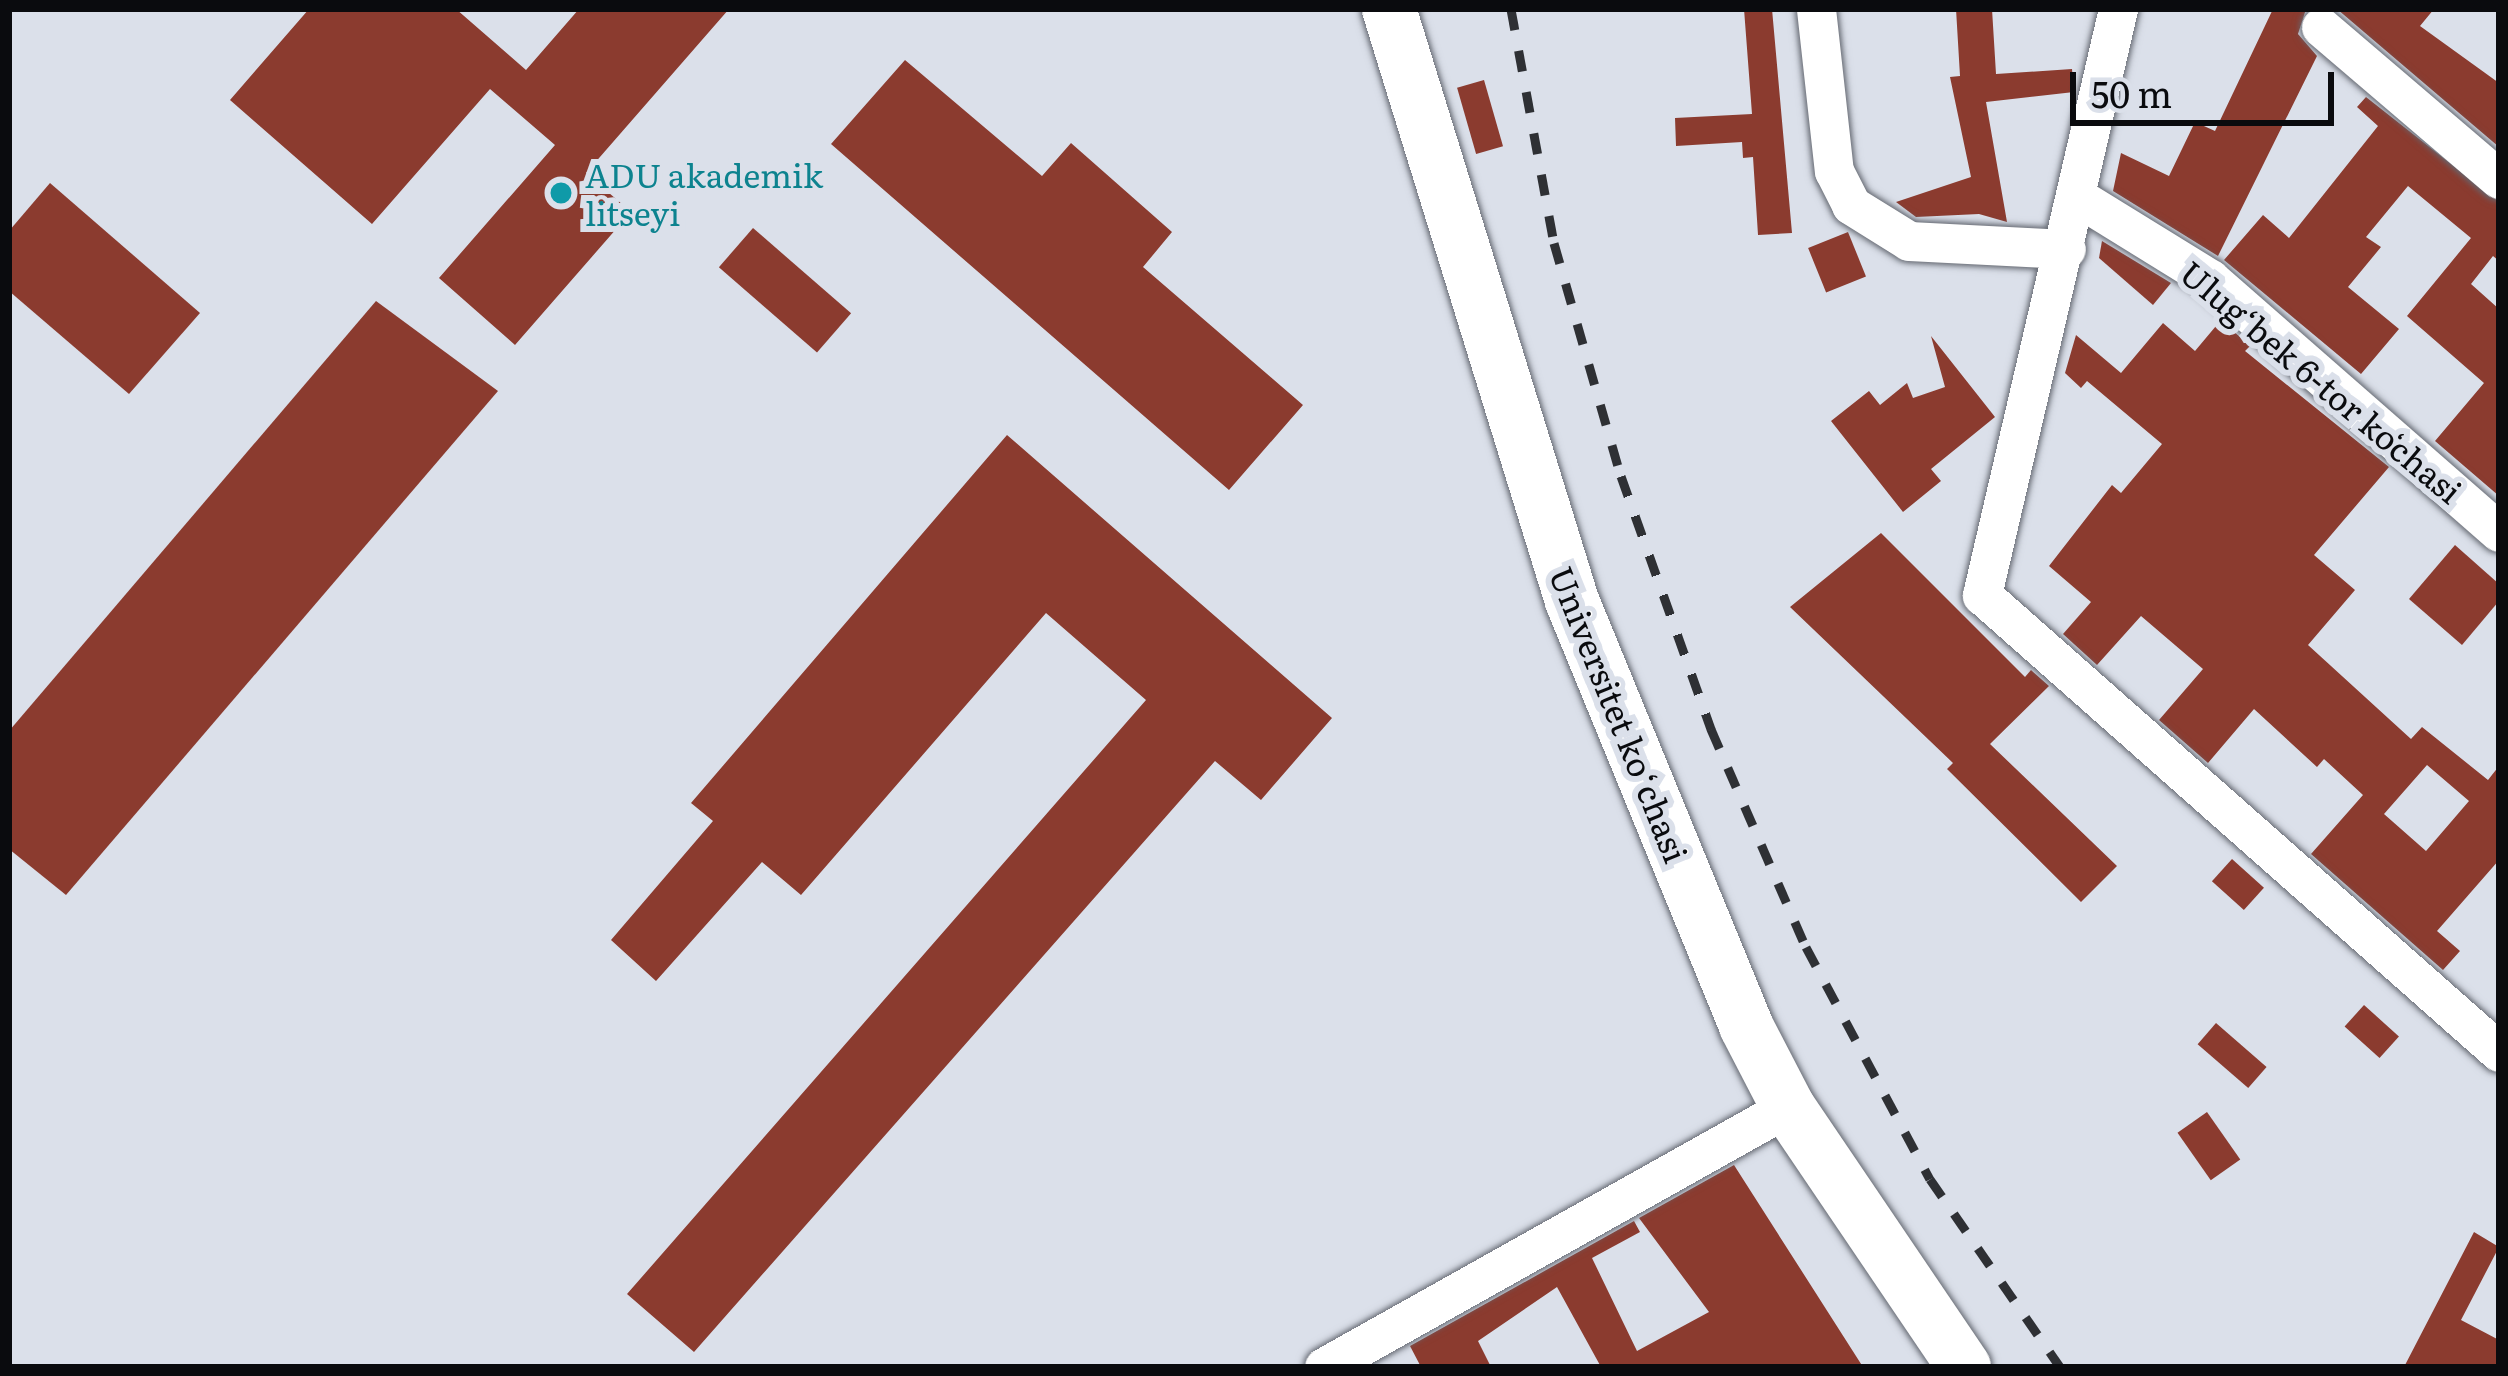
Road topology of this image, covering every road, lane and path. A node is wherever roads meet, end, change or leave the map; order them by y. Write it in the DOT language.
graph roads {
  1 [pos="1389,9"];
  2 [pos="1816,9"];
  3 [pos="2118,9"];
  4 [pos="2321,27"];
  5 [pos="2499,179"];
  6 [pos="2079,198"];
  7 [pos="2066,249"];
  8 [pos="2499,532"];
  9 [pos="2499,1052"];
  10 [pos="1787,1107"];
  11 [pos="1324,1367"];
  12 [pos="1964,1367"];
  1 -- 10 [label="main road, Universitet kо‘chasi"];
  2 -- 7 [label="street"];
  3 -- 6 [label="street"];
  4 -- 5 [label="street"];
  6 -- 7 [label="street"];
  6 -- 8 [label="street, Ulug‘bek 6-tor koʻchasi"];
  7 -- 9 [label="street"];
  10 -- 11 [label="street"];
  10 -- 12 [label="main road, Universitet kо‘chasi"];
}
